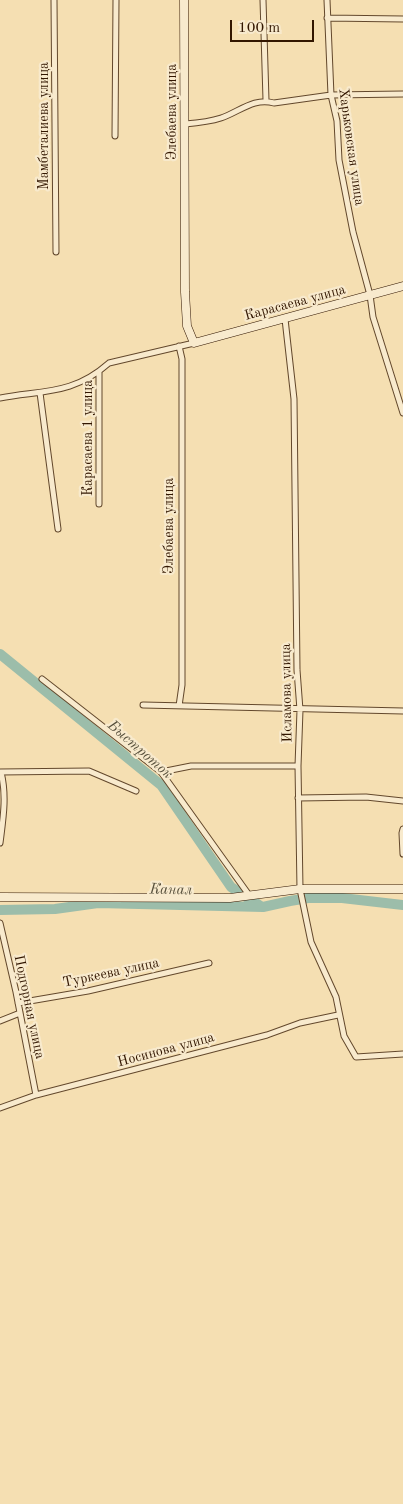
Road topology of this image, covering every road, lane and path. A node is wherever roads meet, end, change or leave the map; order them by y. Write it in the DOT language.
graph roads {
  1 [pos="54,0"];
  2 [pos="116,0"];
  3 [pos="184,0"];
  4 [pos="264,0"];
  5 [pos="327,0"];
  6 [pos="327,18"];
  7 [pos="403,19"];
  8 [pos="403,94"];
  9 [pos="331,95"];
  10 [pos="266,100"];
  11 [pos="185,124"];
  12 [pos="115,136"];
  13 [pos="56,252"];
  14 [pos="403,286"];
  15 [pos="370,295"];
  16 [pos="285,319"];
  17 [pos="194,342"];
  18 [pos="179,346"];
  19 [pos="99,372"];
  20 [pos="40,393"];
  21 [pos="0,398"];
  22 [pos="403,414"];
  23 [pos="99,504"];
  24 [pos="58,530"];
  25 [pos="42,678"];
  26 [pos="143,705"];
  27 [pos="179,706"];
  28 [pos="300,710"];
  29 [pos="403,711"];
  30 [pos="298,766"];
  31 [pos="1,772"];
  32 [pos="162,772"];
  33 [pos="136,791"];
  34 [pos="298,798"];
  35 [pos="403,801"];
  36 [pos="403,828"];
  37 [pos="0,842"];
  38 [pos="403,854"];
  39 [pos="300,889"];
  40 [pos="403,889"];
  41 [pos="249,895"];
  42 [pos="0,897"];
  43 [pos="0,923"];
  44 [pos="209,963"];
  45 [pos="18,1003"];
  46 [pos="20,1014"];
  47 [pos="338,1015"];
  48 [pos="0,1021"];
  49 [pos="403,1054"];
  50 [pos="36,1095"];
  51 [pos="0,1108"];
  1 -- 13 [label="street, Мамбеталиева улица"];
  2 -- 12 [label="street"];
  3 -- 11 [label="street, Элебаева улица"];
  4 -- 10 [label="street"];
  5 -- 6 [label="street, Харьковская улица"];
  6 -- 7 [label="street"];
  6 -- 9 [label="street, Харьковская улица"];
  8 -- 9 [label="street"];
  9 -- 10 [label="street"];
  9 -- 15 [label="street, Харьковская улица"];
  10 -- 11 [label="street"];
  11 -- 17 [label="street, Элебаева улица"];
  14 -- 15 [label="street, Карасаева улица"];
  15 -- 16 [label="street, Карасаева улица"];
  15 -- 22 [label="street, Харьковская улица"];
  16 -- 17 [label="street, Карасаева улица"];
  16 -- 28 [label="street, Исламова улица"];
  17 -- 18 [label="street"];
  18 -- 19 [label="street"];
  18 -- 27 [label="street, Элебаева улица"];
  19 -- 20 [label="street"];
  19 -- 23 [label="street, Карасаева 1 улица"];
  20 -- 21 [label="street"];
  20 -- 24 [label="street"];
  25 -- 32 [label="street"];
  26 -- 27 [label="street"];
  27 -- 28 [label="street"];
  28 -- 29 [label="street"];
  28 -- 30 [label="street, Исламова улица"];
  30 -- 32 [label="street"];
  30 -- 34 [label="street, Исламова улица"];
  31 -- 33 [label="street"];
  31 -- 37 [label="street"];
  32 -- 41 [label="street"];
  34 -- 35 [label="street"];
  34 -- 39 [label="street, Исламова улица"];
  36 -- 38 [label="street"];
  39 -- 40 [label="street"];
  39 -- 41 [label="street"];
  39 -- 47 [label="street, Исламова улица"];
  41 -- 42 [label="street"];
  43 -- 45 [label="street, Подгорная улица"];
  44 -- 45 [label="street, Туркеева улица"];
  45 -- 46 [label="street, Подгорная улица"];
  46 -- 48 [label="street"];
  46 -- 50 [label="street, Подгорная улица"];
  47 -- 49 [label="street, Исламова улица"];
  47 -- 50 [label="street, Носинова улица"];
  50 -- 51 [label="street, Носинова улица"];
}
